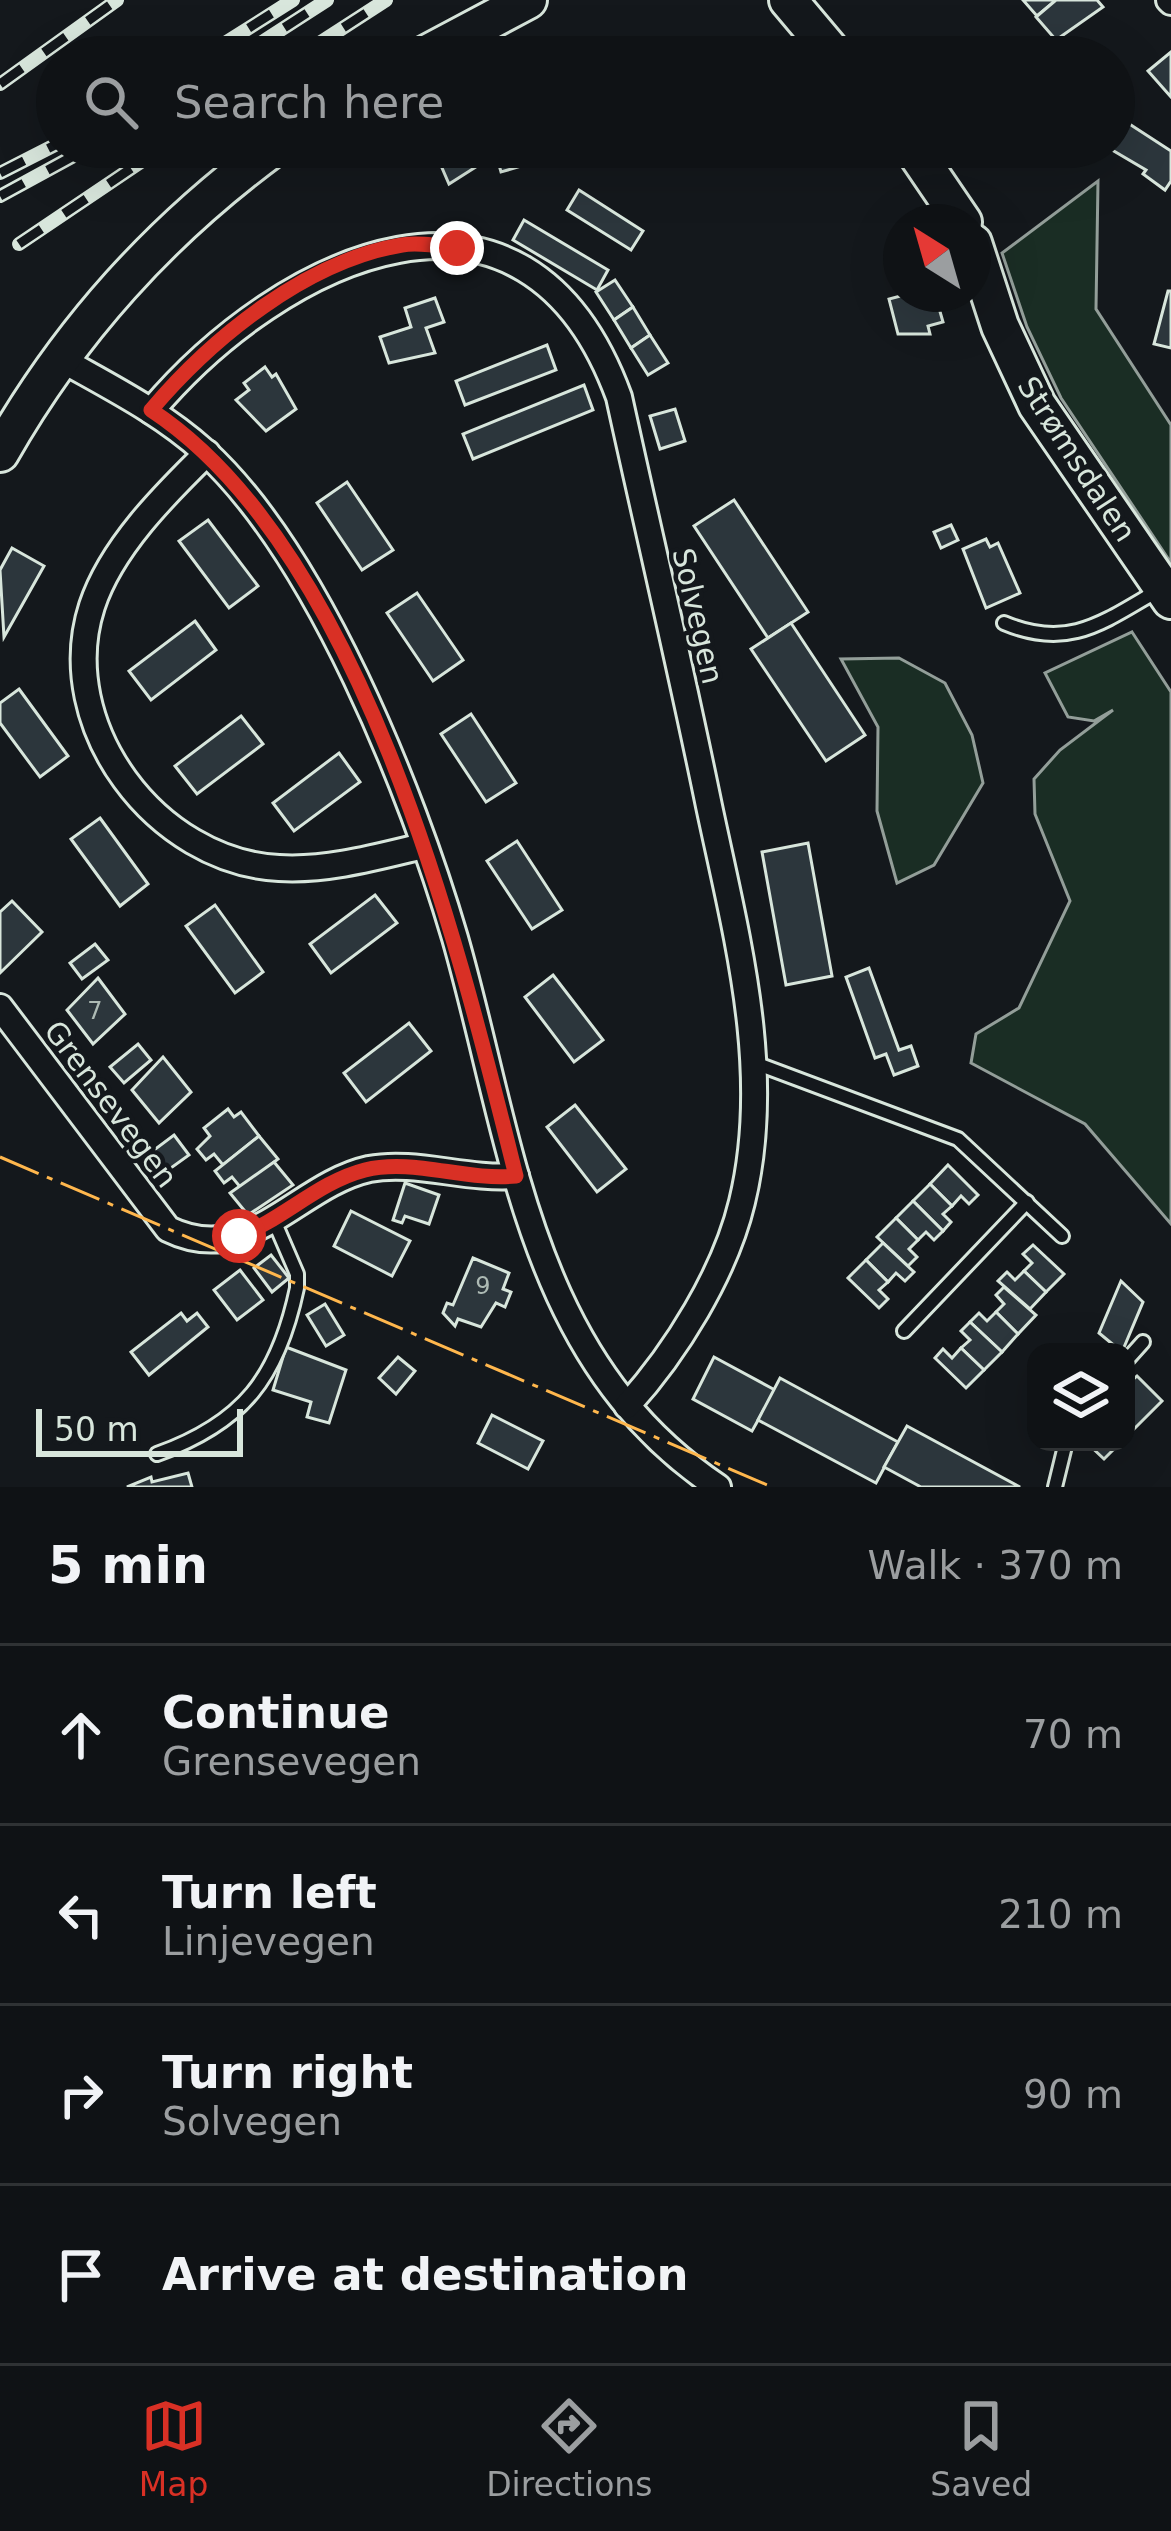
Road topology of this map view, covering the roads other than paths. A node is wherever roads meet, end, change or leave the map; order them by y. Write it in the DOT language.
graph roads {
  1 [pos="482,0"];
  2 [pos="529,0"];
  3 [pos="788,0"];
  4 [pos="433,36"];
  5 [pos="461,36"];
  6 [pos="818,36"];
  7 [pos="249,168"];
  8 [pos="926,168"];
  9 [pos="951,204"];
  10 [pos="991,298"];
  11 [pos="59,358"];
  12 [pos="151,410"];
  13 [pos="0,451"];
  14 [pos="207,453"];
  15 [pos="1167,594"];
  16 [pos="1004,623"];
  17 [pos="423,846"];
  18 [pos="0,1006"];
  19 [pos="760,1053"];
  20 [pos="516,1176"];
  21 [pos="1027,1202"];
  22 [pos="275,1223"];
  23 [pos="1062,1236"];
  24 [pos="904,1331"];
  25 [pos="1142,1342"];
  26 [pos="1135,1350"];
  27 [pos="627,1406"];
  28 [pos="1064,1451"];
  29 [pos="157,1454"];
  30 [pos="718,1487"];
  31 [pos="1055,1487"];
  1 -- 4 [label="main road"];
  2 -- 5 [label="main road"];
  3 -- 6 [label="main road"];
  7 -- 11 [label="main road"];
  8 -- 9 [label="main road"];
  10 -- 15 [label="main road, Strømsdalen"];
  11 -- 12 [label="street"];
  11 -- 13 [label="main road"];
  12 -- 14 [label="street"];
  12 -- 19 [label="street, Solvegen"];
  14 -- 17 [label="street"];
  14 -- 17 [label="street"];
  15 -- 16 [label="lane"];
  17 -- 20 [label="street"];
  18 -- 22 [label="street, Grensevegen"];
  19 -- 21 [label="lane"];
  19 -- 27 [label="street, Solvegen"];
  20 -- 22 [label="street, Grensevegen"];
  20 -- 27 [label="street"];
  21 -- 23 [label="lane"];
  21 -- 24 [label="lane"];
  22 -- 29 [label="lane"];
  25 -- 26 [label="lane"];
  27 -- 30 [label="street"];
  28 -- 31 [label="lane"];
}
